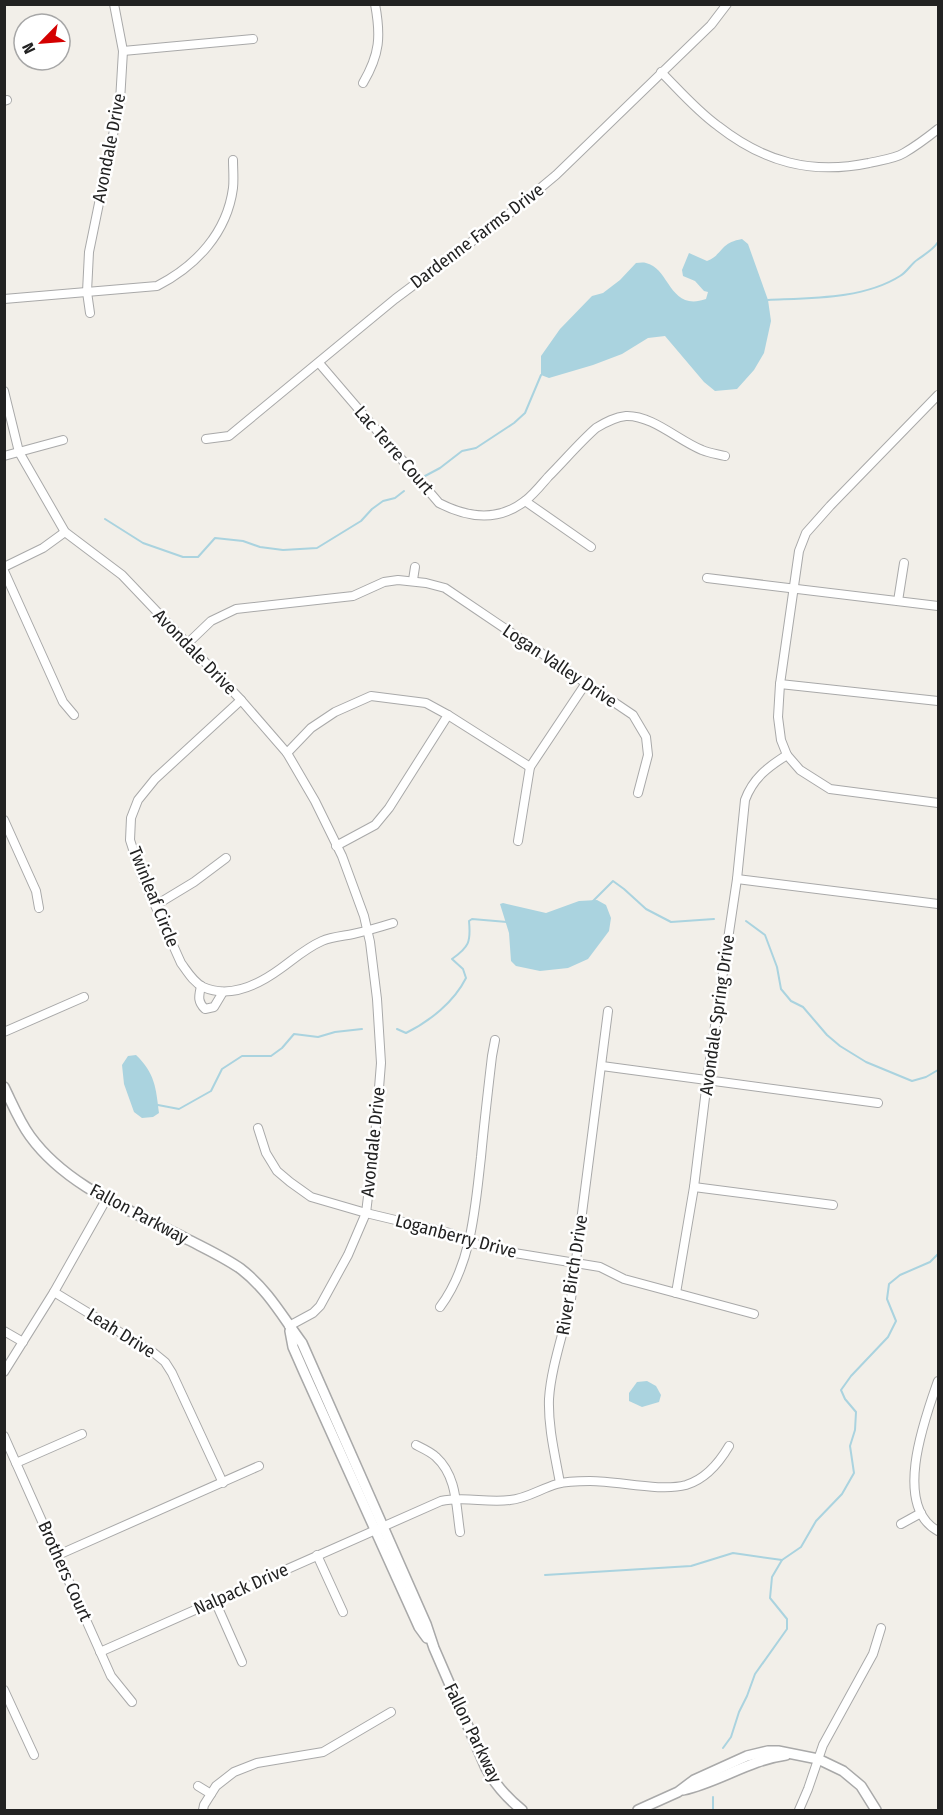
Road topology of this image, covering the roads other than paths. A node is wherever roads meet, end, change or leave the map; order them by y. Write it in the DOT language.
graph roads {
  1 [pos="114,4"];
  2 [pos="375,4"];
  3 [pos="727,4"];
  4 [pos="253,39"];
  5 [pos="123,51"];
  6 [pos="661,72"];
  7 [pos="363,83"];
  8 [pos="939,129"];
  9 [pos="232,160"];
  10 [pos="87,292"];
  11 [pos="4,299"];
  12 [pos="90,313"];
  13 [pos="319,363"];
  14 [pos="4,391"];
  15 [pos="939,394"];
  16 [pos="206,439"];
  17 [pos="63,440"];
  18 [pos="19,452"];
  19 [pos="4,456"];
  20 [pos="725,456"];
  21 [pos="525,501"];
  22 [pos="65,532"];
  23 [pos="591,547"];
  24 [pos="904,563"];
  25 [pos="415,567"];
  26 [pos="4,569"];
  27 [pos="707,578"];
  28 [pos="413,580"];
  29 [pos="793,588"];
  30 [pos="898,601"];
  31 [pos="939,606"];
  32 [pos="187,644"];
  33 [pos="586,683"];
  34 [pos="780,684"];
  35 [pos="241,700"];
  36 [pos="939,701"];
  37 [pos="74,715"];
  38 [pos="448,715"];
  39 [pos="287,753"];
  40 [pos="787,755"];
  41 [pos="530,767"];
  42 [pos="638,793"];
  43 [pos="939,803"];
  44 [pos="4,820"];
  45 [pos="518,841"];
  46 [pos="336,846"];
  47 [pos="226,858"];
  48 [pos="737,879"];
  49 [pos="939,904"];
  50 [pos="156,905"];
  51 [pos="39,908"];
  52 [pos="393,922"];
  53 [pos="368,930"];
  54 [pos="201,986"];
  55 [pos="223,992"];
  56 [pos="84,997"];
  57 [pos="608,1011"];
  58 [pos="4,1032"];
  59 [pos="495,1040"];
  60 [pos="602,1066"];
  61 [pos="707,1081"];
  62 [pos="4,1087"];
  63 [pos="878,1103"];
  64 [pos="258,1128"];
  65 [pos="694,1187"];
  66 [pos="107,1198"];
  67 [pos="833,1205"];
  68 [pos="366,1213"];
  69 [pos="468,1242"];
  70 [pos="576,1262"];
  71 [pos="54,1292"];
  72 [pos="676,1293"];
  73 [pos="440,1307"];
  74 [pos="754,1314"];
  75 [pos="288,1326"];
  76 [pos="4,1331"];
  77 [pos="22,1342"];
  78 [pos="4,1372"];
  79 [pos="939,1381"];
  80 [pos="82,1434"];
  81 [pos="4,1436"];
  82 [pos="416,1445"];
  83 [pos="729,1446"];
  84 [pos="16,1463"];
  85 [pos="259,1466"];
  86 [pos="223,1483"];
  87 [pos="560,1483"];
  88 [pos="455,1498"];
  89 [pos="921,1513"];
  90 [pos="901,1524"];
  91 [pos="379,1528"];
  92 [pos="939,1530"];
  93 [pos="460,1532"];
  94 [pos="317,1555"];
  95 [pos="58,1556"];
  96 [pos="215,1601"];
  97 [pos="343,1612"];
  98 [pos="881,1628"];
  99 [pos="100,1652"];
  100 [pos="242,1662"];
  101 [pos="4,1690"];
  102 [pos="132,1702"];
  103 [pos="391,1712"];
  104 [pos="34,1755"];
  105 [pos="818,1760"];
  106 [pos="198,1786"];
  107 [pos="210,1794"];
  108 [pos="203,1810"];
  109 [pos="522,1810"];
  110 [pos="638,1810"];
  111 [pos="799,1810"];
  112 [pos="876,1810"];
  1 -- 5 [label="street, Avondale Drive"];
  2 -- 7 [label="street"];
  3 -- 6 [label="street, Dardenne Farms Drive"];
  4 -- 5 [label="street"];
  5 -- 10 [label="street, Avondale Drive"];
  6 -- 8 [label="street"];
  6 -- 13 [label="street, Dardenne Farms Drive"];
  9 -- 10 [label="street"];
  10 -- 11 [label="street"];
  10 -- 12 [label="street, Avondale Drive"];
  13 -- 16 [label="street, Dardenne Farms Drive"];
  13 -- 21 [label="street, Lac Terre Court"];
  14 -- 18 [label="street, Avondale Drive"];
  15 -- 29 [label="street"];
  17 -- 18 [label="street"];
  18 -- 19 [label="street"];
  18 -- 22 [label="street, Avondale Drive"];
  20 -- 21 [label="street, Lac Terre Court"];
  21 -- 23 [label="street"];
  22 -- 26 [label="street"];
  22 -- 32 [label="street, Avondale Drive"];
  24 -- 30 [label="street"];
  25 -- 28 [label="street"];
  26 -- 37 [label="street"];
  27 -- 29 [label="street"];
  28 -- 32 [label="street, Logan Valley Drive"];
  28 -- 33 [label="street, Logan Valley Drive"];
  29 -- 30 [label="street"];
  29 -- 34 [label="street"];
  30 -- 31 [label="street"];
  32 -- 35 [label="street, Avondale Drive"];
  33 -- 41 [label="street"];
  33 -- 42 [label="street, Logan Valley Drive"];
  34 -- 36 [label="street"];
  34 -- 40 [label="street"];
  35 -- 39 [label="street, Avondale Drive"];
  35 -- 50 [label="street, Twinleaf Circle"];
  38 -- 39 [label="street"];
  38 -- 41 [label="street"];
  38 -- 46 [label="street"];
  39 -- 46 [label="street, Avondale Drive"];
  40 -- 43 [label="street"];
  40 -- 48 [label="street, Avondale Spring Drive"];
  41 -- 45 [label="street"];
  44 -- 51 [label="street"];
  46 -- 53 [label="street, Avondale Drive"];
  47 -- 50 [label="street"];
  48 -- 49 [label="street"];
  48 -- 61 [label="street, Avondale Spring Drive"];
  50 -- 54 [label="street, Twinleaf Circle"];
  52 -- 53 [label="street"];
  53 -- 55 [label="street, Twinleaf Circle"];
  53 -- 68 [label="street, Avondale Drive"];
  54 -- 55 [label="street, Twinleaf Circle"];
  54 -- 55 [label="street, Twinleaf Circle"];
  56 -- 58 [label="street"];
  57 -- 60 [label="street, River Birch Drive"];
  59 -- 69 [label="street"];
  60 -- 61 [label="street"];
  60 -- 70 [label="street, River Birch Drive"];
  61 -- 63 [label="street"];
  61 -- 65 [label="street, Avondale Spring Drive"];
  62 -- 66 [label="street, Fallon Parkway"];
  64 -- 68 [label="street, Loganberry Drive"];
  65 -- 67 [label="street"];
  65 -- 72 [label="street, Avondale Spring Drive"];
  66 -- 71 [label="street"];
  66 -- 75 [label="street, Fallon Parkway"];
  68 -- 69 [label="street, Loganberry Drive"];
  68 -- 75 [label="street, Avondale Drive"];
  69 -- 70 [label="street, Loganberry Drive"];
  69 -- 73 [label="street"];
  70 -- 72 [label="street, Loganberry Drive"];
  70 -- 87 [label="street, River Birch Drive"];
  71 -- 77 [label="street"];
  71 -- 86 [label="street, Leah Drive"];
  72 -- 74 [label="street, Loganberry Drive"];
  75 -- 91 [label="street, Fallon Parkway"];
  76 -- 77 [label="street"];
  77 -- 78 [label="street"];
  79 -- 89 [label="street"];
  80 -- 84 [label="street"];
  81 -- 84 [label="street, Brothers Court"];
  82 -- 88 [label="street"];
  83 -- 87 [label="street, Nalpack Drive"];
  84 -- 95 [label="street, Brothers Court"];
  85 -- 86 [label="street"];
  86 -- 95 [label="street"];
  87 -- 88 [label="street, Nalpack Drive"];
  88 -- 91 [label="street, Nalpack Drive"];
  88 -- 93 [label="street"];
  89 -- 90 [label="street"];
  89 -- 92 [label="street"];
  91 -- 94 [label="street, Nalpack Drive"];
  91 -- 109 [label="street, Fallon Parkway"];
  94 -- 96 [label="street, Nalpack Drive"];
  94 -- 97 [label="street"];
  95 -- 99 [label="street, Brothers Court"];
  96 -- 99 [label="street, Nalpack Drive"];
  96 -- 100 [label="street"];
  98 -- 105 [label="street"];
  99 -- 102 [label="street, Brothers Court"];
  101 -- 104 [label="street"];
  103 -- 107 [label="street"];
  105 -- 110 [label="street"];
  105 -- 111 [label="street"];
  105 -- 112 [label="street"];
  106 -- 107 [label="street"];
  107 -- 108 [label="street"];
}
